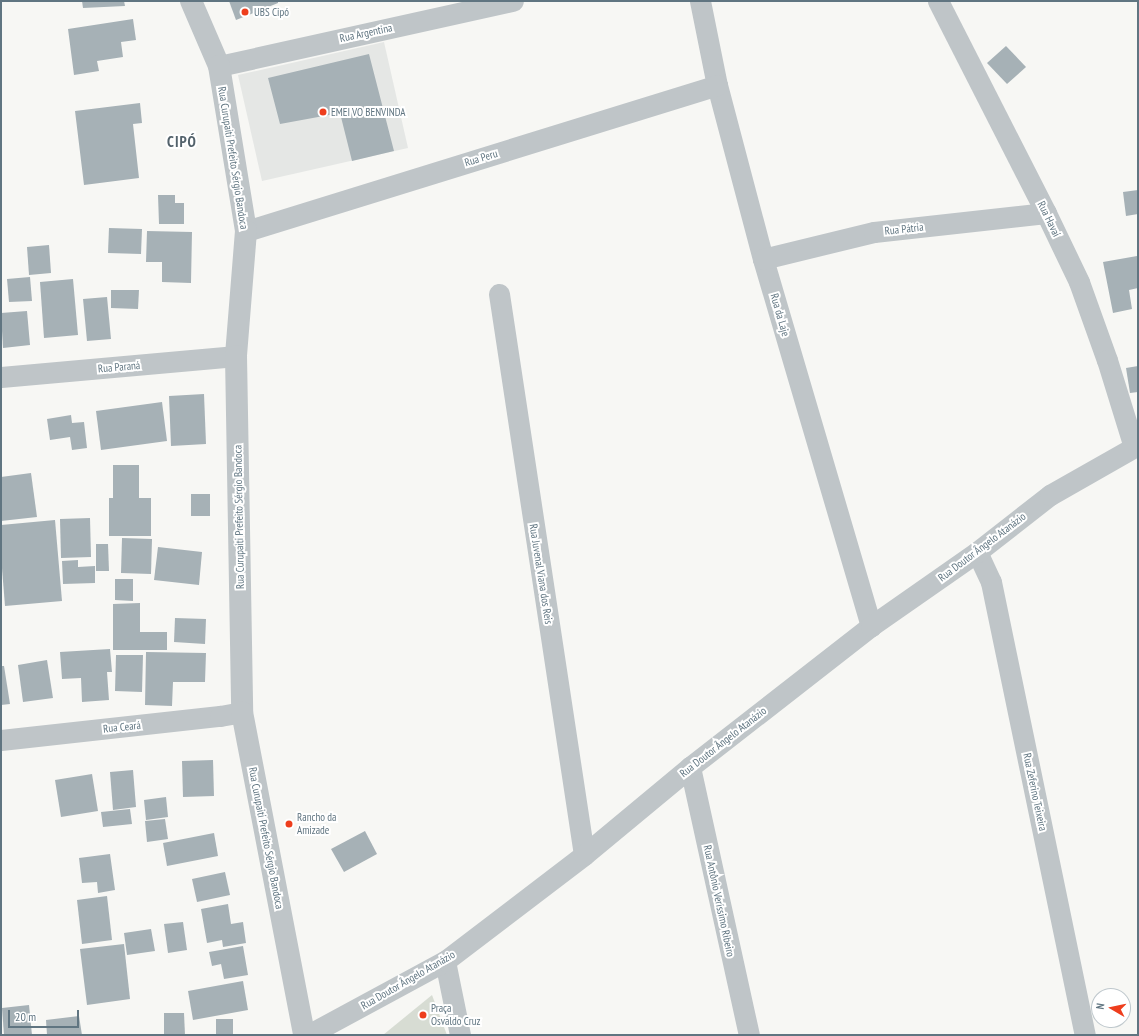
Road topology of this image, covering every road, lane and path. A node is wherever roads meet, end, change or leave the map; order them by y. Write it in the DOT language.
graph roads {
  1 [pos="191,1"];
  2 [pos="513,1"];
  3 [pos="700,1"];
  4 [pos="938,1"];
  5 [pos="219,66"];
  6 [pos="717,85"];
  7 [pos="1046,213"];
  8 [pos="246,231"];
  9 [pos="763,259"];
  10 [pos="499,294"];
  11 [pos="236,356"];
  12 [pos="1,377"];
  13 [pos="1136,446"];
  14 [pos="977,552"];
  15 [pos="871,626"];
  16 [pos="242,712"];
  17 [pos="1,740"];
  18 [pos="690,767"];
  19 [pos="584,855"];
  20 [pos="445,961"];
  21 [pos="304,1035"];
  22 [pos="308,1035"];
  23 [pos="460,1035"];
  24 [pos="749,1035"];
  25 [pos="1085,1035"];
  1 -- 5 [label="street, Rua Curupaiti Prefeito Sérgio Bandoca"];
  2 -- 5 [label="street, Rua Argentina"];
  3 -- 6 [label="street, Rua da Laje"];
  4 -- 7 [label="street, Rua Havaí"];
  5 -- 8 [label="street, Rua Curupaiti Prefeito Sérgio Bandoca"];
  6 -- 8 [label="street, Rua Peru"];
  6 -- 9 [label="street, Rua da Laje"];
  7 -- 9 [label="street, Rua Pátria"];
  7 -- 13 [label="street, Rua Havaí"];
  8 -- 11 [label="street, Rua Curupaiti Prefeito Sérgio Bandoca"];
  9 -- 15 [label="street, Rua da Laje"];
  10 -- 19 [label="street, Rua Juvenal Viana dos Reis"];
  11 -- 12 [label="street, Rua Paraná"];
  11 -- 16 [label="street, Rua Curupaiti Prefeito Sérgio Bandoca"];
  13 -- 14 [label="street, Rua Doutor Ângelo Atanázio"];
  14 -- 15 [label="street, Rua Doutor Ângelo Atanázio"];
  14 -- 25 [label="street, Rua Zeferino Teixeira"];
  15 -- 18 [label="street, Rua Doutor Ângelo Atanázio"];
  16 -- 17 [label="street, Rua Ceará"];
  16 -- 21 [label="street, Rua Curupaiti Prefeito Sérgio Bandoca"];
  18 -- 19 [label="street, Rua Doutor Ângelo Atanázio"];
  18 -- 24 [label="street, Rua Antônio Veríssimo Ribeiro"];
  19 -- 20 [label="street, Rua Doutor Ângelo Atanázio"];
  20 -- 22 [label="street, Rua Doutor Ângelo Atanázio"];
  20 -- 23 [label="street"];
}
